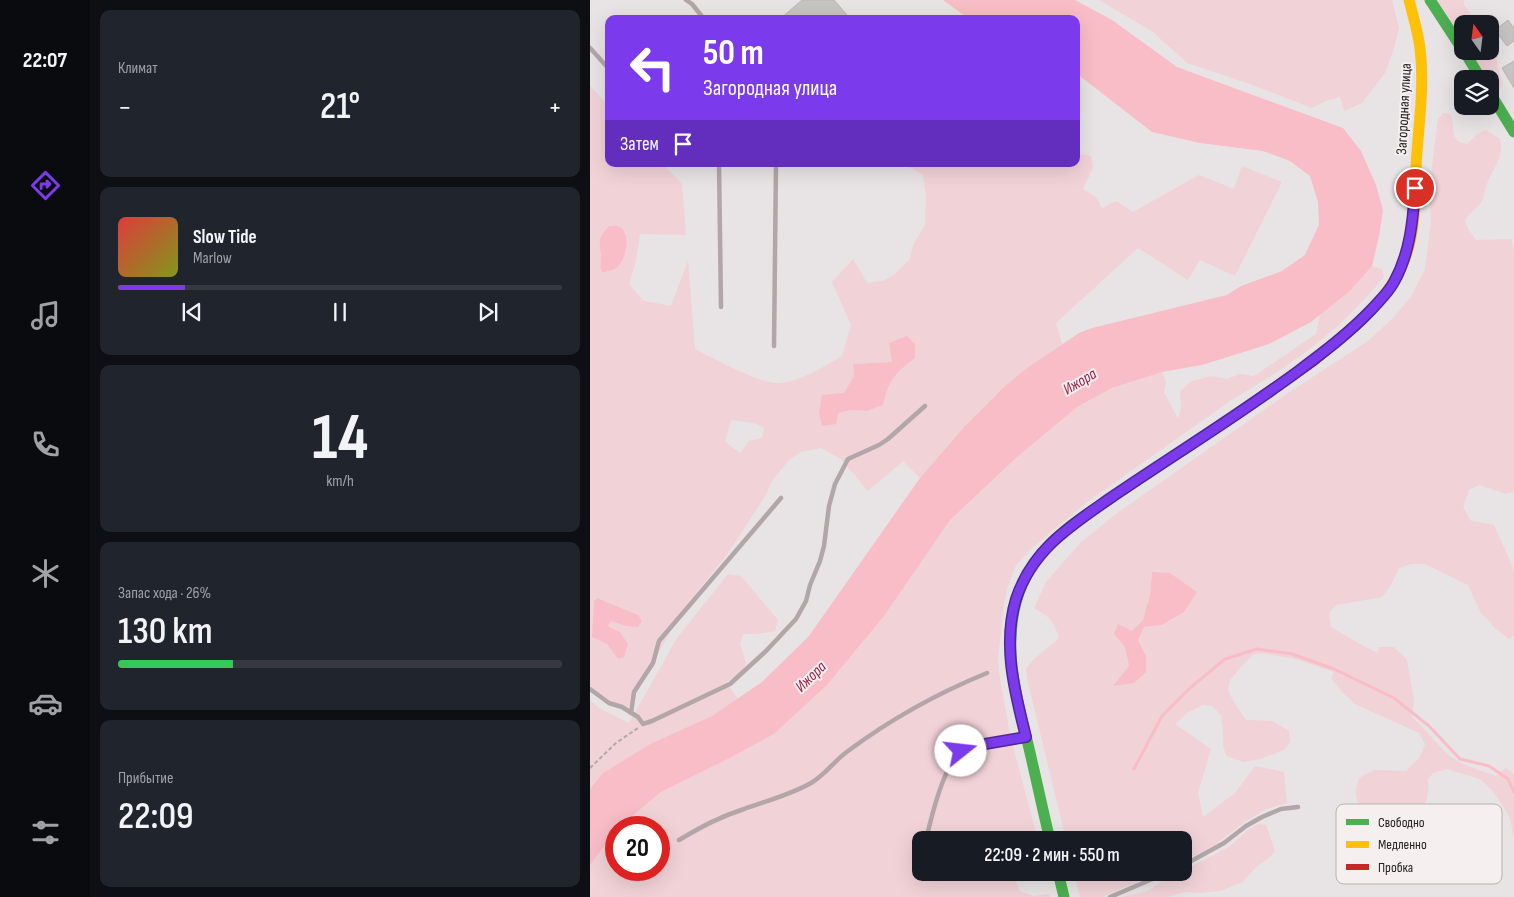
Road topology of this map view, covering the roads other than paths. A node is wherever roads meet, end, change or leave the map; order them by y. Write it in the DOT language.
graph roads {
  1 [pos="686,0"];
  2 [pos="1409,0"];
  3 [pos="1430,0"];
  4 [pos="701,15"];
  5 [pos="1454,35"];
  6 [pos="590,48"];
  7 [pos="605,65"];
  8 [pos="1499,108"];
  9 [pos="1514,132"];
  10 [pos="719,167"];
  11 [pos="776,167"];
  12 [pos="721,307"];
  13 [pos="774,346"];
  14 [pos="925,406"];
  15 [pos="781,498"];
  16 [pos="987,673"];
  17 [pos="590,690"];
  18 [pos="631,713"];
  19 [pos="1026,737"];
  20 [pos="1298,807"];
  21 [pos="928,831"];
  22 [pos="1048,831"];
  23 [pos="679,840"];
  24 [pos="1192,861"];
  25 [pos="1060,881"];
  26 [pos="1148,881"];
  27 [pos="1064,897"];
  28 [pos="1110,897"];
  1 -- 4 [label="lane"];
  2 -- 19 [label="main road, Загородная улица"];
  3 -- 5 [label="main road"];
  6 -- 7 [label="lane"];
  8 -- 9 [label="main road"];
  10 -- 12 [label="lane"];
  11 -- 13 [label="lane"];
  14 -- 18 [label="lane"];
  15 -- 18 [label="lane"];
  16 -- 23 [label="lane"];
  17 -- 18 [label="lane"];
  19 -- 21 [label="lane"];
  19 -- 22 [label="main road, Загородная улица"];
  20 -- 24 [label="lane"];
  25 -- 27 [label="main road"];
  26 -- 28 [label="lane"];
}
